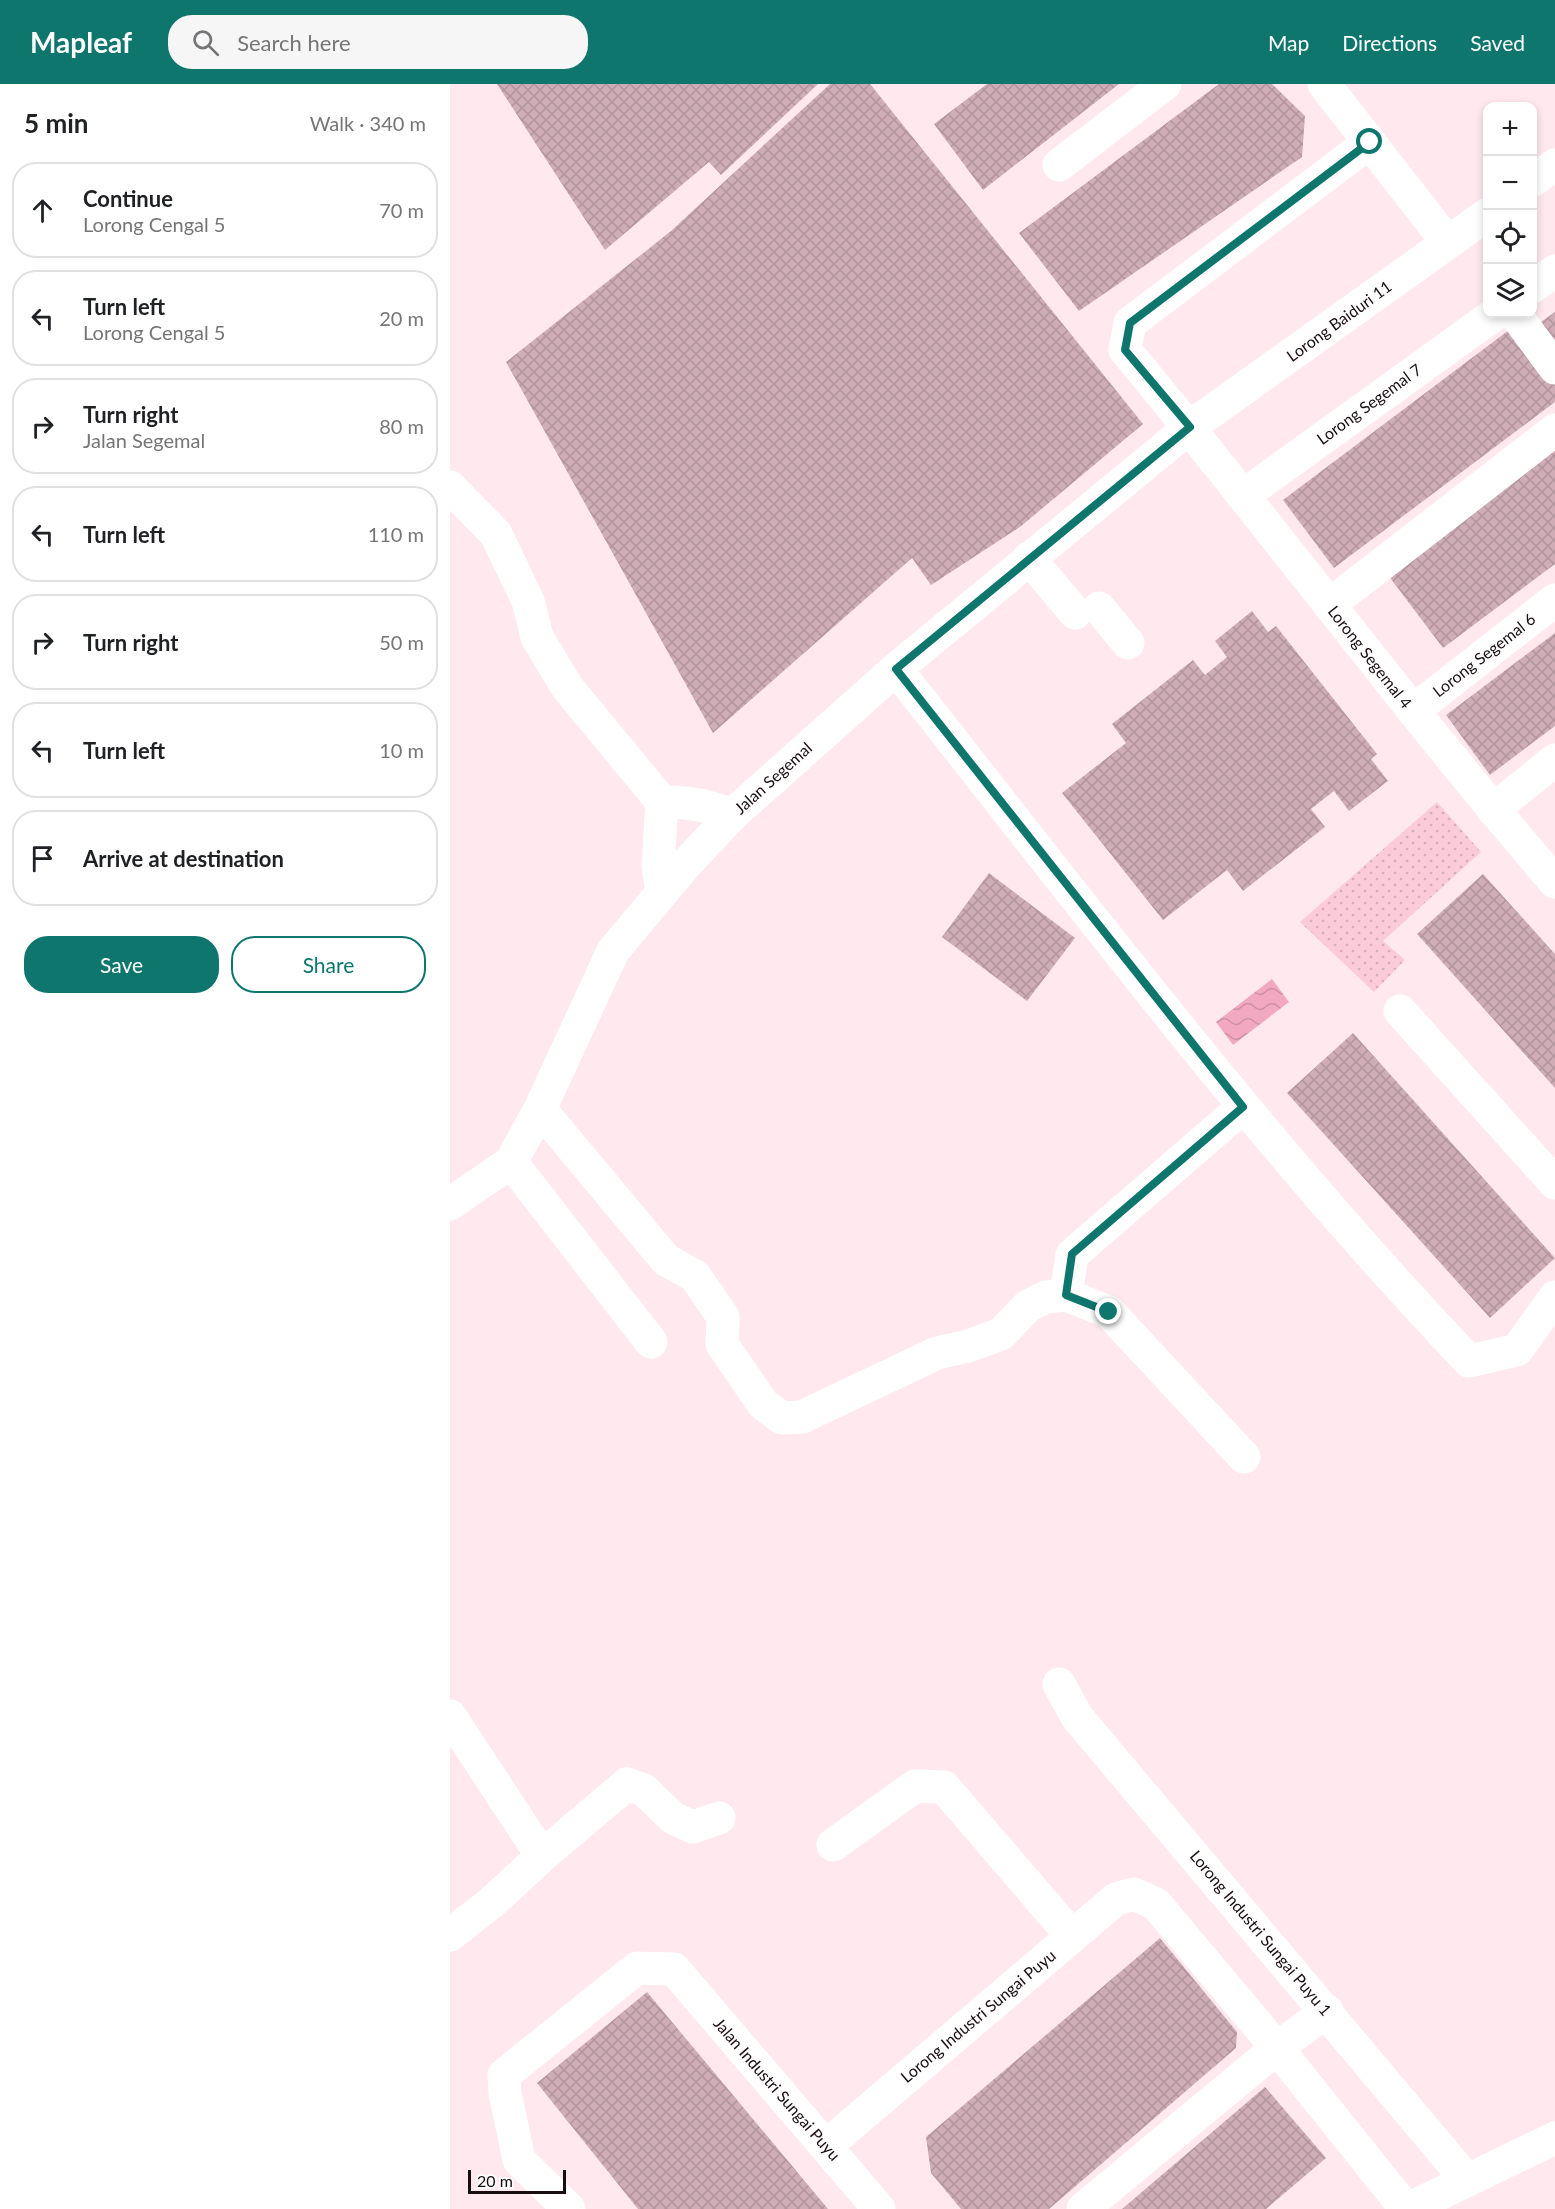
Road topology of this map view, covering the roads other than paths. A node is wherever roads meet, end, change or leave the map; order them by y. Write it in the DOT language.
graph roads {
  1 [pos="1165,84"];
  2 [pos="1324,84"];
  3 [pos="1370,142"];
  4 [pos="1059,165"];
  5 [pos="1555,165"];
  6 [pos="1537,178"];
  7 [pos="1483,218"];
  8 [pos="1448,243"];
  9 [pos="1555,271"];
  10 [pos="1537,284"];
  11 [pos="1490,318"];
  12 [pos="1518,318"];
  13 [pos="1555,368"];
  14 [pos="1190,427"];
  15 [pos="1555,430"];
  16 [pos="450,487"];
  17 [pos="1244,495"];
  18 [pos="1037,551"];
  19 [pos="1555,600"];
  20 [pos="1329,605"];
  21 [pos="1119,650"];
  22 [pos="896,669"];
  23 [pos="1413,711"];
  24 [pos="1555,760"];
  25 [pos="662,802"];
  26 [pos="1493,810"];
  27 [pos="732,815"];
  28 [pos="1555,882"];
  29 [pos="662,892"];
  30 [pos="1400,1011"];
  31 [pos="1243,1107"];
  32 [pos="540,1109"];
  33 [pos="510,1162"];
  34 [pos="1555,1183"];
  35 [pos="450,1204"];
  36 [pos="1066,1295"];
  37 [pos="1555,1298"];
  38 [pos="651,1342"];
  39 [pos="1244,1457"];
  40 [pos="1059,1684"];
  41 [pos="450,1716"];
  42 [pos="719,1818"];
  43 [pos="833,1845"];
  44 [pos="542,1856"];
  45 [pos="450,1935"];
  46 [pos="1072,1936"];
  47 [pos="1327,2011"];
  48 [pos="1276,2048"];
  49 [pos="1555,2138"];
  50 [pos="826,2146"];
  51 [pos="1467,2180"];
  52 [pos="569,2209"];
  53 [pos="879,2209"];
  54 [pos="1083,2209"];
  55 [pos="1407,2209"];
  1 -- 4 [label="street"];
  2 -- 3 [label="street"];
  3 -- 8 [label="street"];
  3 -- 14 [label="street, Lorong Segemal 4"];
  5 -- 6 [label="street"];
  7 -- 8 [label="street, Lorong Baiduri 11"];
  8 -- 14 [label="street, Lorong Baiduri 11"];
  9 -- 10 [label="street"];
  11 -- 17 [label="street, Lorong Segemal 7"];
  12 -- 13 [label="street"];
  14 -- 17 [label="street, Lorong Segemal 4"];
  14 -- 18 [label="street, Jalan Segemal"];
  15 -- 20 [label="street"];
  16 -- 25 [label="street"];
  17 -- 20 [label="street, Lorong Segemal 4"];
  18 -- 21 [label="street"];
  18 -- 22 [label="street, Jalan Segemal"];
  19 -- 23 [label="street, Lorong Segemal 6"];
  20 -- 23 [label="street, Lorong Segemal 4"];
  22 -- 27 [label="street, Jalan Segemal"];
  22 -- 31 [label="street"];
  23 -- 26 [label="street, Lorong Segemal 4"];
  24 -- 26 [label="street"];
  25 -- 27 [label="street"];
  25 -- 29 [label="street"];
  26 -- 28 [label="street, Lorong Segemal 4"];
  27 -- 29 [label="street, Jalan Segemal"];
  29 -- 32 [label="street, Jalan Segemal"];
  30 -- 34 [label="street"];
  31 -- 36 [label="street"];
  31 -- 37 [label="street"];
  32 -- 33 [label="street, Jalan Segemal"];
  32 -- 36 [label="street"];
  33 -- 35 [label="street, Jalan Segemal"];
  33 -- 38 [label="street"];
  36 -- 39 [label="street"];
  40 -- 47 [label="street, Lorong Industri Sungai Puyu 1"];
  41 -- 44 [label="street"];
  42 -- 44 [label="street"];
  43 -- 46 [label="street"];
  44 -- 45 [label="street"];
  46 -- 48 [label="street, Lorong Industri Sungai Puyu"];
  46 -- 50 [label="street, Lorong Industri Sungai Puyu"];
  47 -- 48 [label="street"];
  47 -- 51 [label="street, Lorong Industri Sungai Puyu 1"];
  48 -- 54 [label="street"];
  48 -- 55 [label="street"];
  49 -- 51 [label="street"];
  50 -- 52 [label="street, Jalan Industri Sungai Puyu"];
  50 -- 53 [label="street, Jalan Industri Sungai Puyu"];
  51 -- 55 [label="street"];
}
